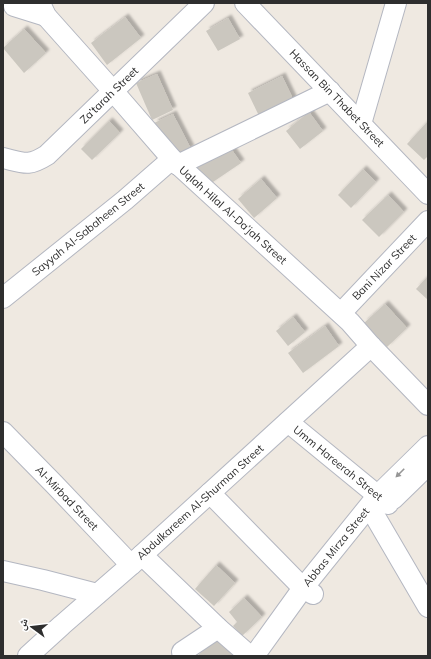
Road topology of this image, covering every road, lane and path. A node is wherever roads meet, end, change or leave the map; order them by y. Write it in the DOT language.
graph roads {
  1 [pos="204,3"];
  2 [pos="245,3"];
  3 [pos="396,3"];
  4 [pos="11,8"];
  5 [pos="43,9"];
  6 [pos="113,91"];
  7 [pos="330,91"];
  8 [pos="361,124"];
  9 [pos="3,158"];
  10 [pos="175,162"];
  11 [pos="428,194"];
  12 [pos="428,221"];
  13 [pos="428,241"];
  14 [pos="3,298"];
  15 [pos="345,318"];
  16 [pos="371,346"];
  17 [pos="428,405"];
  18 [pos="288,422"];
  19 [pos="3,432"];
  20 [pos="428,446"];
  21 [pos="428,465"];
  22 [pos="210,493"];
  23 [pos="381,506"];
  24 [pos="136,560"];
  25 [pos="3,571"];
  26 [pos="308,591"];
  27 [pos="97,594"];
  28 [pos="428,607"];
  29 [pos="218,628"];
  30 [pos="182,652"];
  31 [pos="28,656"];
  32 [pos="250,656"];
  33 [pos="254,656"];
  34 [pos="270,656"];
  1 -- 6 [label="street, Za’tarah Street"];
  2 -- 7 [label="street, Hassan Bin Thabet Street"];
  3 -- 8 [label="street"];
  4 -- 5 [label="street, Uqlah Hilal Al-Da’jah Street"];
  5 -- 6 [label="street, Uqlah Hilal Al-Da’jah Street"];
  6 -- 9 [label="street, Za’tarah Street"];
  6 -- 10 [label="street, Uqlah Hilal Al-Da’jah Street"];
  7 -- 8 [label="street, Hassan Bin Thabet Street"];
  7 -- 10 [label="street, Sayyah Al-Sabaheen Street"];
  8 -- 11 [label="street, Hassan Bin Thabet Street"];
  10 -- 14 [label="street, Sayyah Al-Sabaheen Street"];
  10 -- 15 [label="street, Uqlah Hilal Al-Da’jah Street"];
  12 -- 15 [label="street, Bani Nizar Street"];
  13 -- 15 [label="street, Bani Nizar Street"];
  15 -- 16 [label="street, Uqlah Hilal Al-Da’jah Street"];
  16 -- 17 [label="street, Uqlah Hilal Al-Da’jah Street"];
  16 -- 18 [label="street, Abdulkareem Al-Shurman Street"];
  18 -- 22 [label="street, Abdulkareem Al-Shurman Street"];
  18 -- 23 [label="street, Umm Hareerah Street"];
  19 -- 24 [label="street, Al-Mirbad Street"];
  20 -- 23 [label="street, Abbas Mirza Street, one-way"];
  21 -- 23 [label="street, Abbas Mirza Street"];
  22 -- 24 [label="street, Abdulkareem Al-Shurman Street"];
  22 -- 26 [label="street"];
  23 -- 26 [label="street, Abbas Mirza Street"];
  23 -- 28 [label="street"];
  24 -- 27 [label="street, Abdulkareem Al-Shurman Street"];
  24 -- 29 [label="street, Al-Mirbad Street"];
  25 -- 27 [label="street"];
  26 -- 33 [label="street, Abbas Mirza Street"];
  26 -- 34 [label="street, Abbas Mirza Street"];
  27 -- 31 [label="street, Abdulkareem Al-Shurman Street"];
  29 -- 30 [label="street"];
  29 -- 32 [label="street, Al-Mirbad Street"];
}
